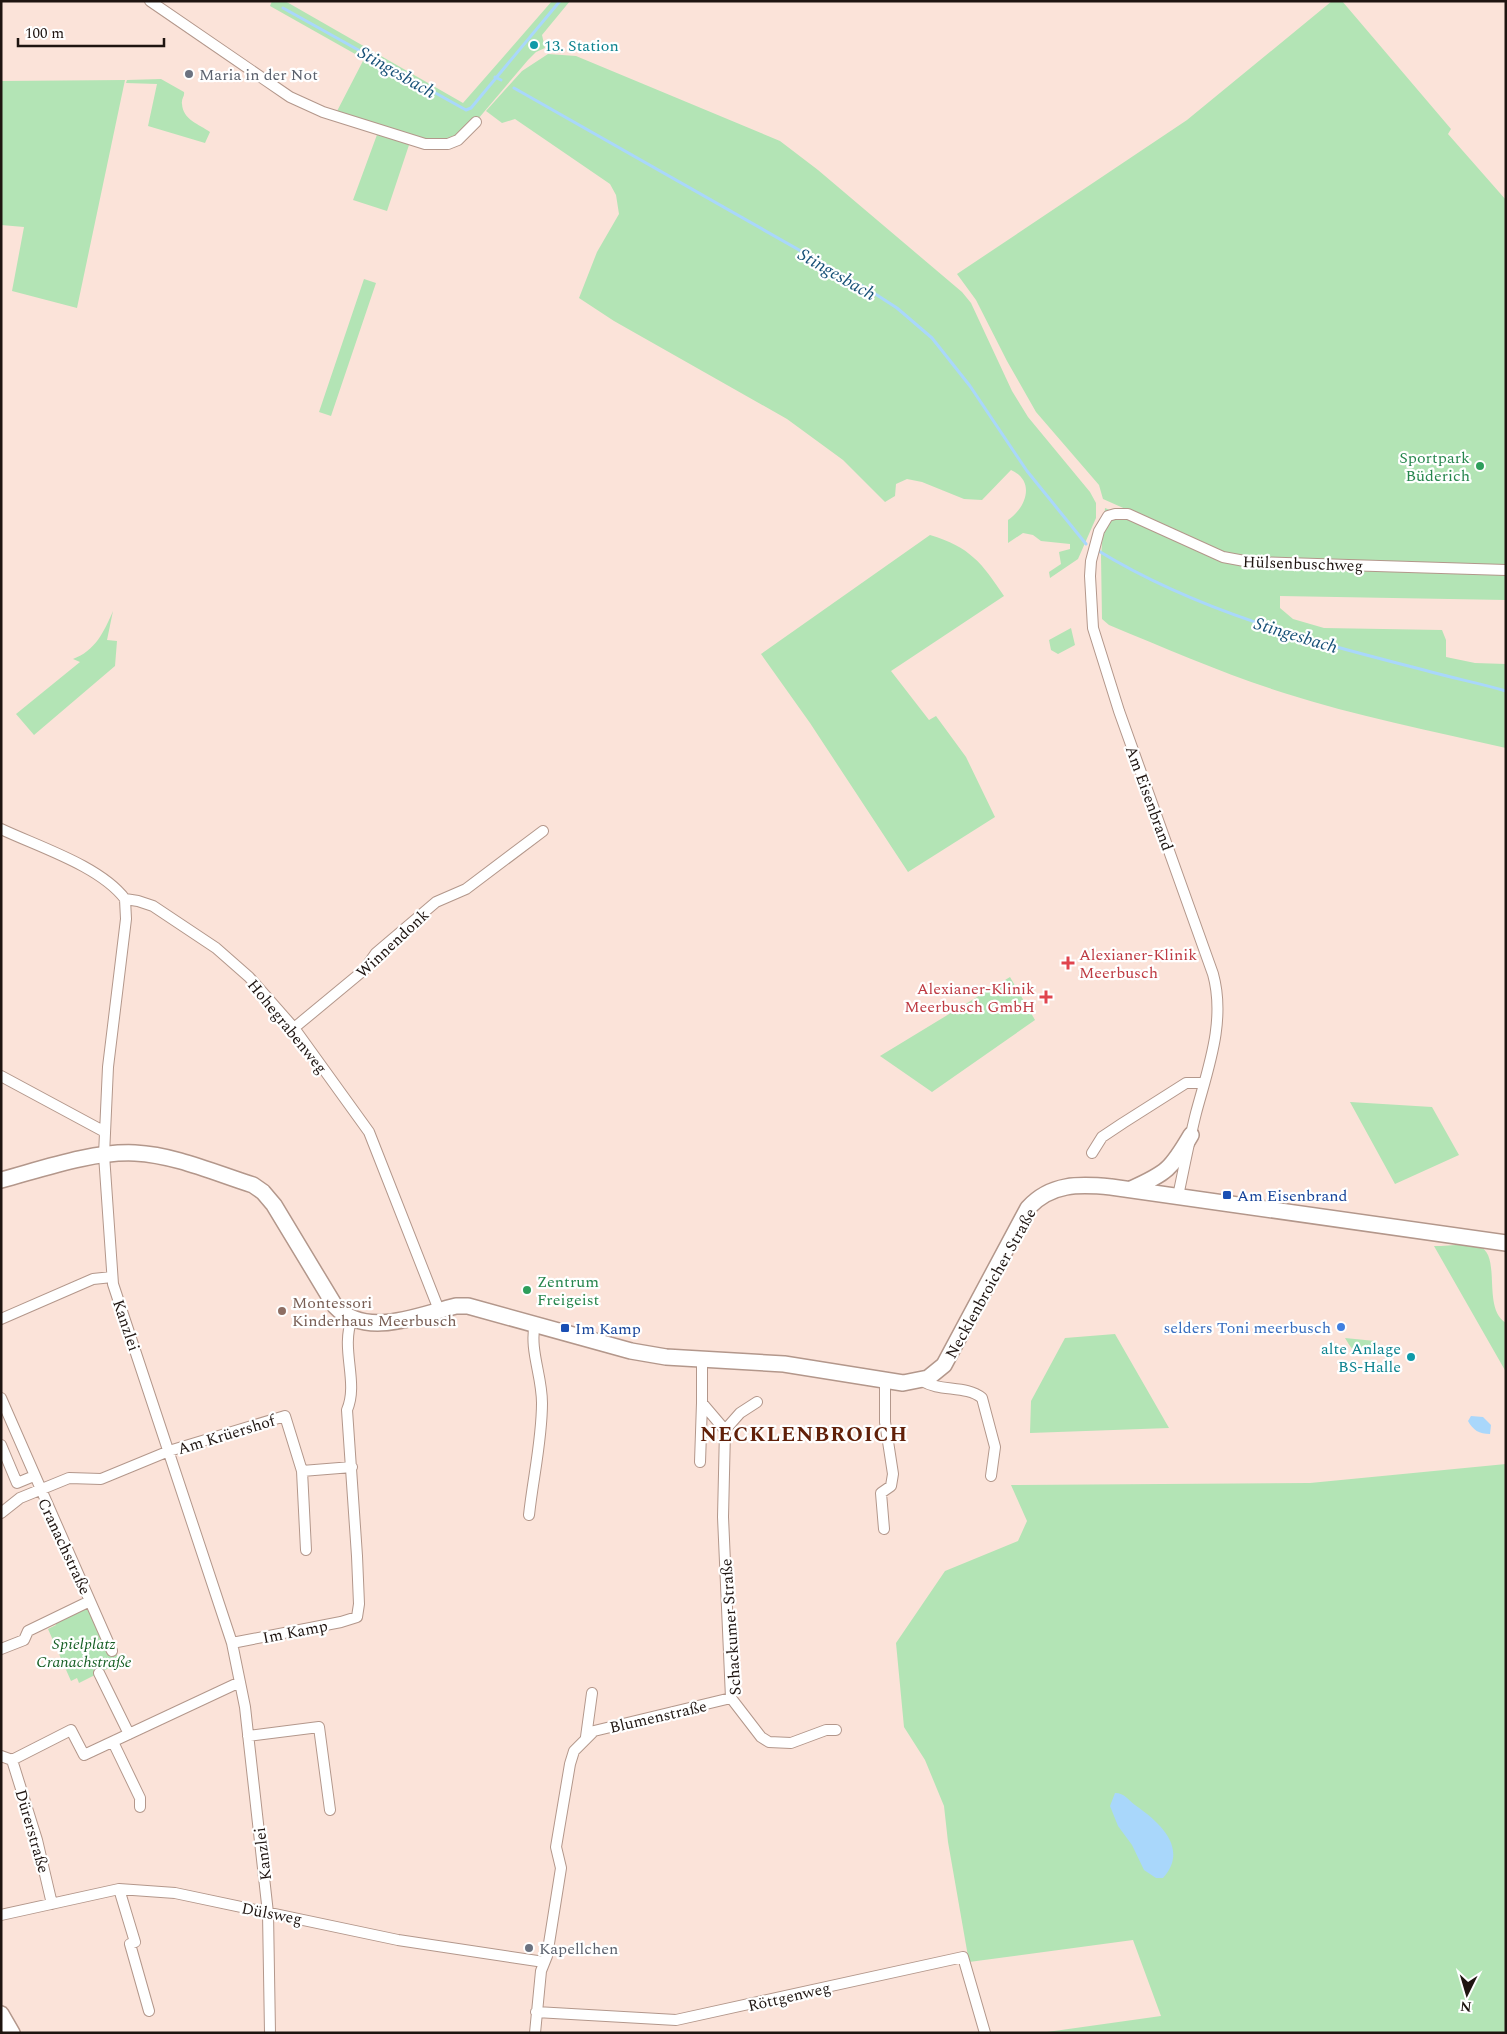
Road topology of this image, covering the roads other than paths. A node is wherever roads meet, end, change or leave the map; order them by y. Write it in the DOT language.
graph roads {
  1 [pos="150,1"];
  2 [pos="476,122"];
  3 [pos="1111,515"];
  4 [pos="1506,570"];
  5 [pos="1,829"];
  6 [pos="543,831"];
  7 [pos="125,899"];
  8 [pos="294,1028"];
  9 [pos="1,1076"];
  10 [pos="1204,1083"];
  11 [pos="105,1132"];
  12 [pos="1191,1135"];
  13 [pos="1092,1153"];
  14 [pos="104,1155"];
  15 [pos="1,1180"];
  16 [pos="1131,1189"];
  17 [pos="1178,1196"];
  18 [pos="1506,1242"];
  19 [pos="112,1277"];
  20 [pos="439,1310"];
  21 [pos="1,1318"];
  22 [pos="352,1319"];
  23 [pos="535,1323"];
  24 [pos="702,1358"];
  25 [pos="922,1380"];
  26 [pos="886,1381"];
  27 [pos="1,1398"];
  28 [pos="757,1402"];
  29 [pos="702,1403"];
  30 [pos="725,1430"];
  31 [pos="1,1445"];
  32 [pos="169,1451"];
  33 [pos="700,1462"];
  34 [pos="352,1467"];
  35 [pos="302,1471"];
  36 [pos="34,1476"];
  37 [pos="991,1476"];
  38 [pos="40,1490"];
  39 [pos="1,1513"];
  40 [pos="529,1515"];
  41 [pos="884,1529"];
  42 [pos="306,1550"];
  43 [pos="90,1601"];
  44 [pos="232,1643"];
  45 [pos="1,1649"];
  46 [pos="112,1651"];
  47 [pos="99,1673"];
  48 [pos="240,1682"];
  49 [pos="592,1693"];
  50 [pos="731,1698"];
  51 [pos="836,1730"];
  52 [pos="129,1734"];
  53 [pos="248,1736"];
  54 [pos="586,1736"];
  55 [pos="113,1742"];
  56 [pos="1,1756"];
  57 [pos="12,1760"];
  58 [pos="140,1807"];
  59 [pos="330,1810"];
  60 [pos="119,1889"];
  61 [pos="52,1904"];
  62 [pos="268,1913"];
  63 [pos="1,1914"];
  64 [pos="544,1962"];
  65 [pos="149,2011"];
  66 [pos="536,2012"];
  67 [pos="1,2014"];
  68 [pos="12,2033"];
  69 [pos="270,2033"];
  70 [pos="535,2033"];
  71 [pos="985,2033"];
  1 -- 2 [label="street"];
  3 -- 4 [label="street, Hülsenbuschweg"];
  3 -- 10 [label="street, Am Eisenbrand"];
  5 -- 7 [label="street"];
  6 -- 8 [label="street, Winnendonk"];
  7 -- 8 [label="street, Hohegrabenweg"];
  7 -- 11 [label="street, Kanzlei"];
  8 -- 20 [label="street, Hohegrabenweg"];
  9 -- 11 [label="street"];
  10 -- 12 [label="street, Am Eisenbrand"];
  10 -- 13 [label="street"];
  11 -- 14 [label="street, Kanzlei"];
  12 -- 16 [label="main road"];
  12 -- 17 [label="street, Am Eisenbrand"];
  14 -- 15 [label="main road"];
  14 -- 19 [label="street, Kanzlei"];
  14 -- 22 [label="main road"];
  16 -- 17 [label="main road, Necklenbroicher Straße"];
  16 -- 25 [label="main road, Necklenbroicher Straße"];
  17 -- 18 [label="main road, Necklenbroicher Straße"];
  19 -- 21 [label="street"];
  19 -- 32 [label="street, Kanzlei"];
  20 -- 22 [label="main road"];
  20 -- 23 [label="main road"];
  22 -- 34 [label="street, Im Kamp"];
  23 -- 24 [label="main road"];
  23 -- 40 [label="street"];
  24 -- 26 [label="main road, Necklenbroicher Straße"];
  24 -- 29 [label="street"];
  25 -- 26 [label="main road, Necklenbroicher Straße"];
  25 -- 37 [label="street, Necklenbroicher Straße"];
  26 -- 41 [label="street"];
  27 -- 36 [label="street"];
  28 -- 30 [label="street"];
  29 -- 30 [label="street"];
  29 -- 33 [label="street"];
  30 -- 50 [label="street, Schackumer Straße"];
  31 -- 36 [label="street"];
  32 -- 35 [label="street, Am Krüershof"];
  32 -- 38 [label="street, Cranachstraße"];
  32 -- 44 [label="street, Kanzlei"];
  34 -- 35 [label="street"];
  34 -- 44 [label="street, Im Kamp"];
  35 -- 42 [label="street"];
  36 -- 38 [label="street"];
  38 -- 39 [label="street, Cranachstraße"];
  38 -- 43 [label="street, Cranachstraße"];
  43 -- 45 [label="street, Cranachstraße"];
  43 -- 46 [label="street, Cranachstraße"];
  44 -- 48 [label="street, Kanzlei"];
  47 -- 52 [label="street"];
  48 -- 52 [label="street"];
  48 -- 53 [label="street, Kanzlei"];
  49 -- 54 [label="street, Blumenstraße"];
  50 -- 51 [label="street, Schackumer Straße"];
  50 -- 54 [label="street, Blumenstraße"];
  52 -- 55 [label="street"];
  53 -- 59 [label="street"];
  53 -- 62 [label="street, Kanzlei"];
  54 -- 64 [label="street, Blumenstraße"];
  55 -- 57 [label="street"];
  55 -- 58 [label="street"];
  56 -- 57 [label="street"];
  57 -- 61 [label="street, Dürerstraße"];
  60 -- 61 [label="street, Dülsweg"];
  60 -- 62 [label="street, Dülsweg"];
  60 -- 65 [label="street"];
  61 -- 63 [label="street, Dülsweg"];
  62 -- 64 [label="street, Dülsweg"];
  62 -- 69 [label="street, Kanzlei"];
  64 -- 66 [label="street, Blumenstraße"];
  66 -- 70 [label="street, Blumenstraße"];
  66 -- 71 [label="street, Röttgenweg"];
  67 -- 68 [label="main road"];
}
